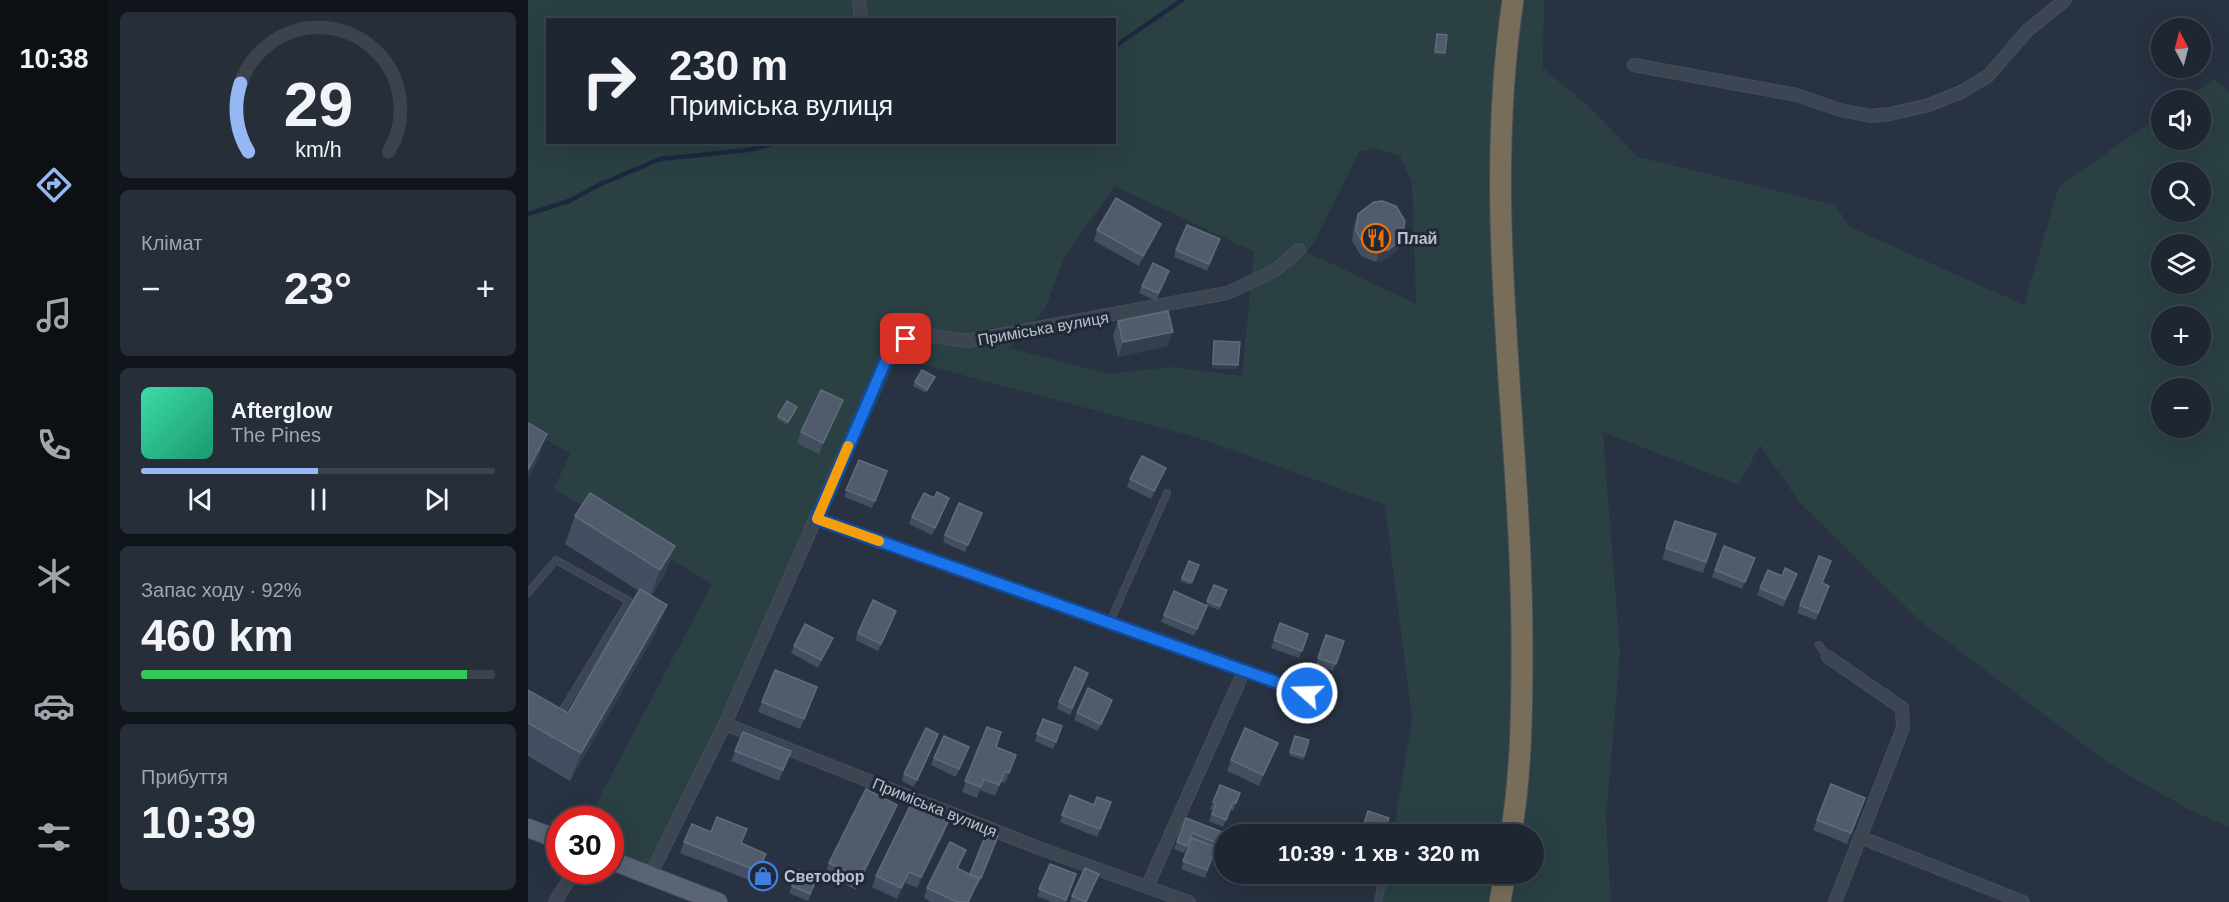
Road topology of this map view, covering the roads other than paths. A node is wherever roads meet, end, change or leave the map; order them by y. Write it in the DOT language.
graph roads {
  1 [pos="859,0"];
  2 [pos="1513,0"];
  3 [pos="2065,0"];
  4 [pos="861,18"];
  5 [pos="1634,65"];
  6 [pos="1299,250"];
  7 [pos="1167,493"];
  8 [pos="817,519"];
  9 [pos="528,594"];
  10 [pos="1108,624"];
  11 [pos="1819,645"];
  12 [pos="1828,657"];
  13 [pos="1244,671"];
  14 [pos="1307,693"];
  15 [pos="554,724"];
  16 [pos="725,724"];
  17 [pos="1512,824"];
  18 [pos="528,828"];
  19 [pos="546,835"];
  20 [pos="1860,837"];
  21 [pos="624,866"];
  22 [pos="650,876"];
  23 [pos="566,884"];
  24 [pos="1382,884"];
  25 [pos="1503,884"];
  26 [pos="1147,887"];
  27 [pos="555,902"];
  28 [pos="718,902"];
  29 [pos="1189,902"];
  30 [pos="1378,902"];
  31 [pos="1500,902"];
  32 [pos="1835,902"];
  33 [pos="2023,902"];
  1 -- 4 [label="street"];
  2 -- 17 [label="highway"];
  3 -- 5 [label="street"];
  6 -- 8 [label="street, Приміська вулиця"];
  7 -- 10 [label="lane"];
  8 -- 10 [label="street"];
  8 -- 16 [label="street, Приміська вулиця"];
  9 -- 15 [label="lane"];
  10 -- 13 [label="street"];
  11 -- 12 [label="lane"];
  12 -- 20 [label="street"];
  13 -- 14 [label="street"];
  13 -- 26 [label="street"];
  16 -- 22 [label="street, Приміська вулиця"];
  16 -- 26 [label="street, Приміська вулиця"];
  18 -- 19 [label="main road"];
  20 -- 32 [label="street"];
  20 -- 33 [label="street"];
  21 -- 22 [label="main road"];
  22 -- 28 [label="main road"];
  23 -- 27 [label="street"];
  24 -- 30 [label="lane"];
  25 -- 31 [label="highway"];
  26 -- 29 [label="street, Приміська вулиця"];
}
